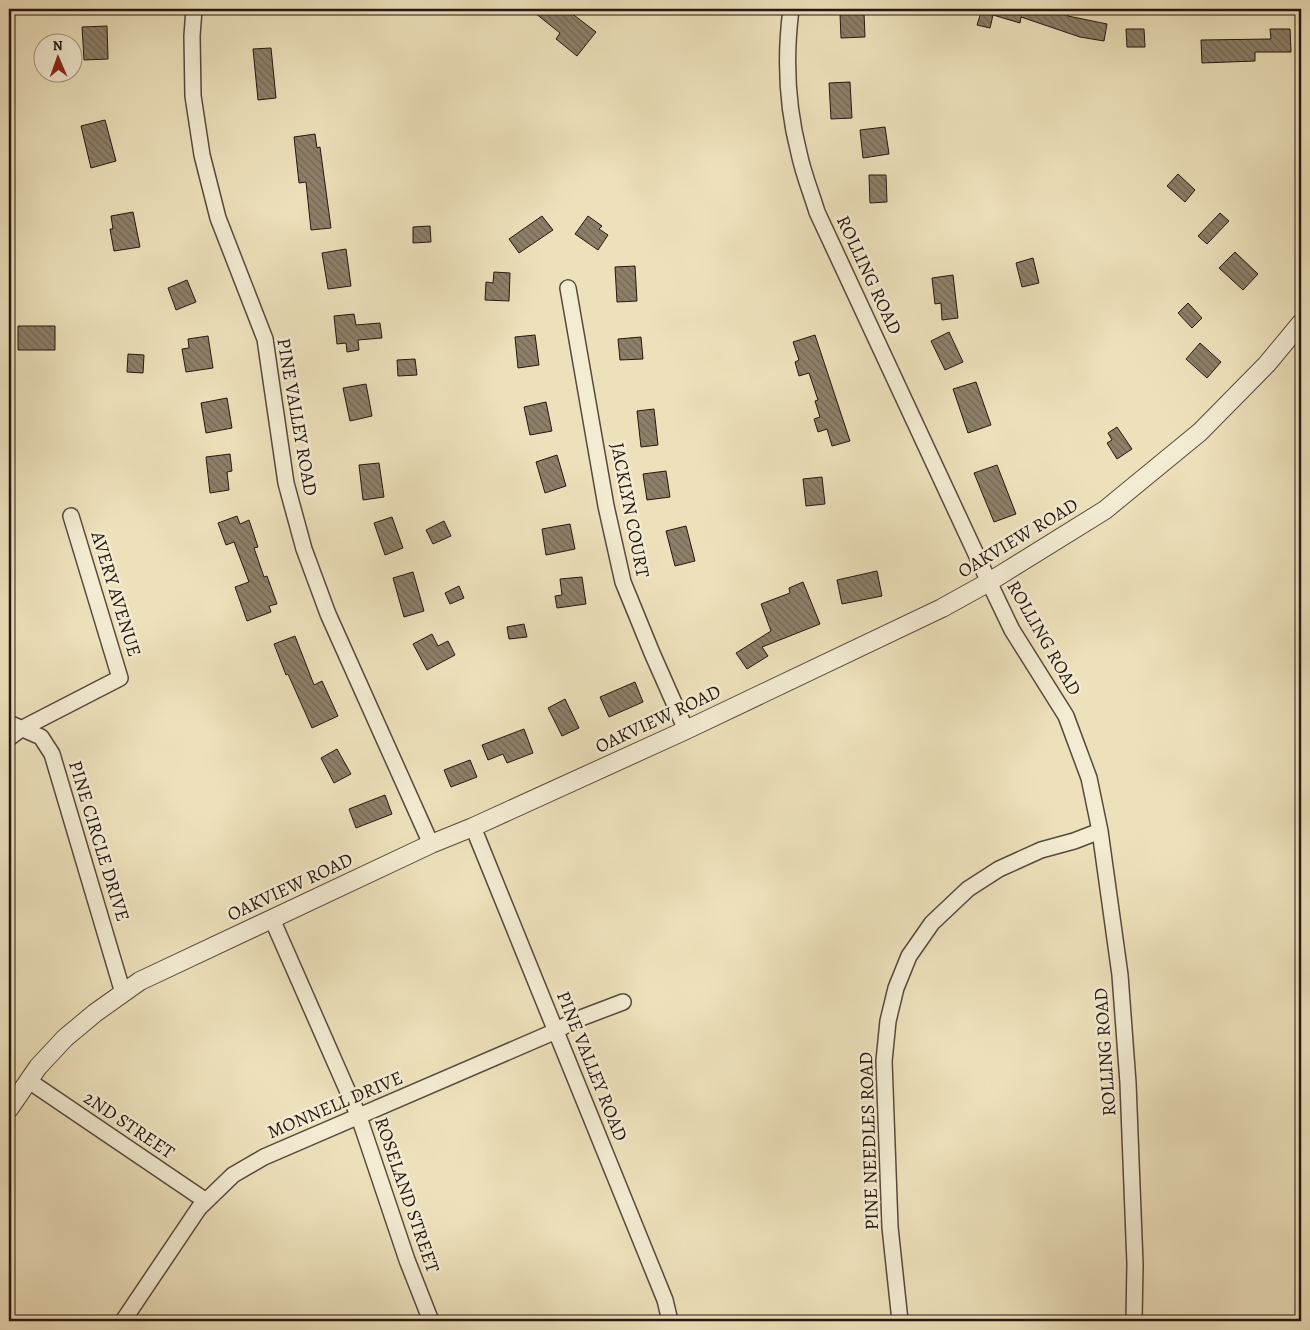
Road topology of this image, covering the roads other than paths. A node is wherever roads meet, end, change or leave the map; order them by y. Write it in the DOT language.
graph roads {
  1 [pos="194,9"];
  2 [pos="791,9"];
  3 [pos="568,288"];
  4 [pos="1301,323"];
  5 [pos="71,516"];
  6 [pos="988,582"];
  7 [pos="15,726"];
  8 [pos="686,730"];
  9 [pos="9,738"];
  10 [pos="474,828"];
  11 [pos="1100,831"];
  12 [pos="432,844"];
  13 [pos="272,919"];
  14 [pos="123,993"];
  15 [pos="623,1002"];
  16 [pos="556,1031"];
  17 [pos="29,1081"];
  18 [pos="9,1109"];
  19 [pos="359,1117"];
  20 [pos="206,1202"];
  21 [pos="123,1321"];
  22 [pos="431,1321"];
  23 [pos="670,1321"];
  24 [pos="900,1321"];
  25 [pos="1134,1321"];
  1 -- 12 [label="street, PINE VALLEY ROAD"];
  2 -- 6 [label="street, ROLLING ROAD"];
  3 -- 8 [label="street, JACKLYN COURT"];
  4 -- 6 [label="street, OAKVIEW ROAD"];
  5 -- 7 [label="street, AVERY AVENUE"];
  6 -- 8 [label="street, OAKVIEW ROAD"];
  6 -- 11 [label="street, ROLLING ROAD"];
  7 -- 9 [label="street, AVERY AVENUE"];
  7 -- 14 [label="street, PINE CIRCLE DRIVE"];
  8 -- 10 [label="street, OAKVIEW ROAD"];
  10 -- 12 [label="street, OAKVIEW ROAD"];
  10 -- 16 [label="street, PINE VALLEY ROAD"];
  11 -- 24 [label="street, PINE NEEDLES ROAD"];
  11 -- 25 [label="street, ROLLING ROAD"];
  12 -- 13 [label="street, OAKVIEW ROAD"];
  13 -- 14 [label="street, OAKVIEW ROAD"];
  13 -- 19 [label="street, ROSELAND STREET"];
  14 -- 17 [label="street, OAKVIEW ROAD"];
  15 -- 16 [label="street, MONNELL DRIVE"];
  16 -- 19 [label="street, MONNELL DRIVE"];
  16 -- 23 [label="street, PINE VALLEY ROAD"];
  17 -- 18 [label="street, OAKVIEW ROAD"];
  17 -- 20 [label="street, 2ND STREET"];
  19 -- 20 [label="street, MONNELL DRIVE"];
  19 -- 22 [label="street, ROSELAND STREET"];
  20 -- 21 [label="street, MONNELL DRIVE"];
}
